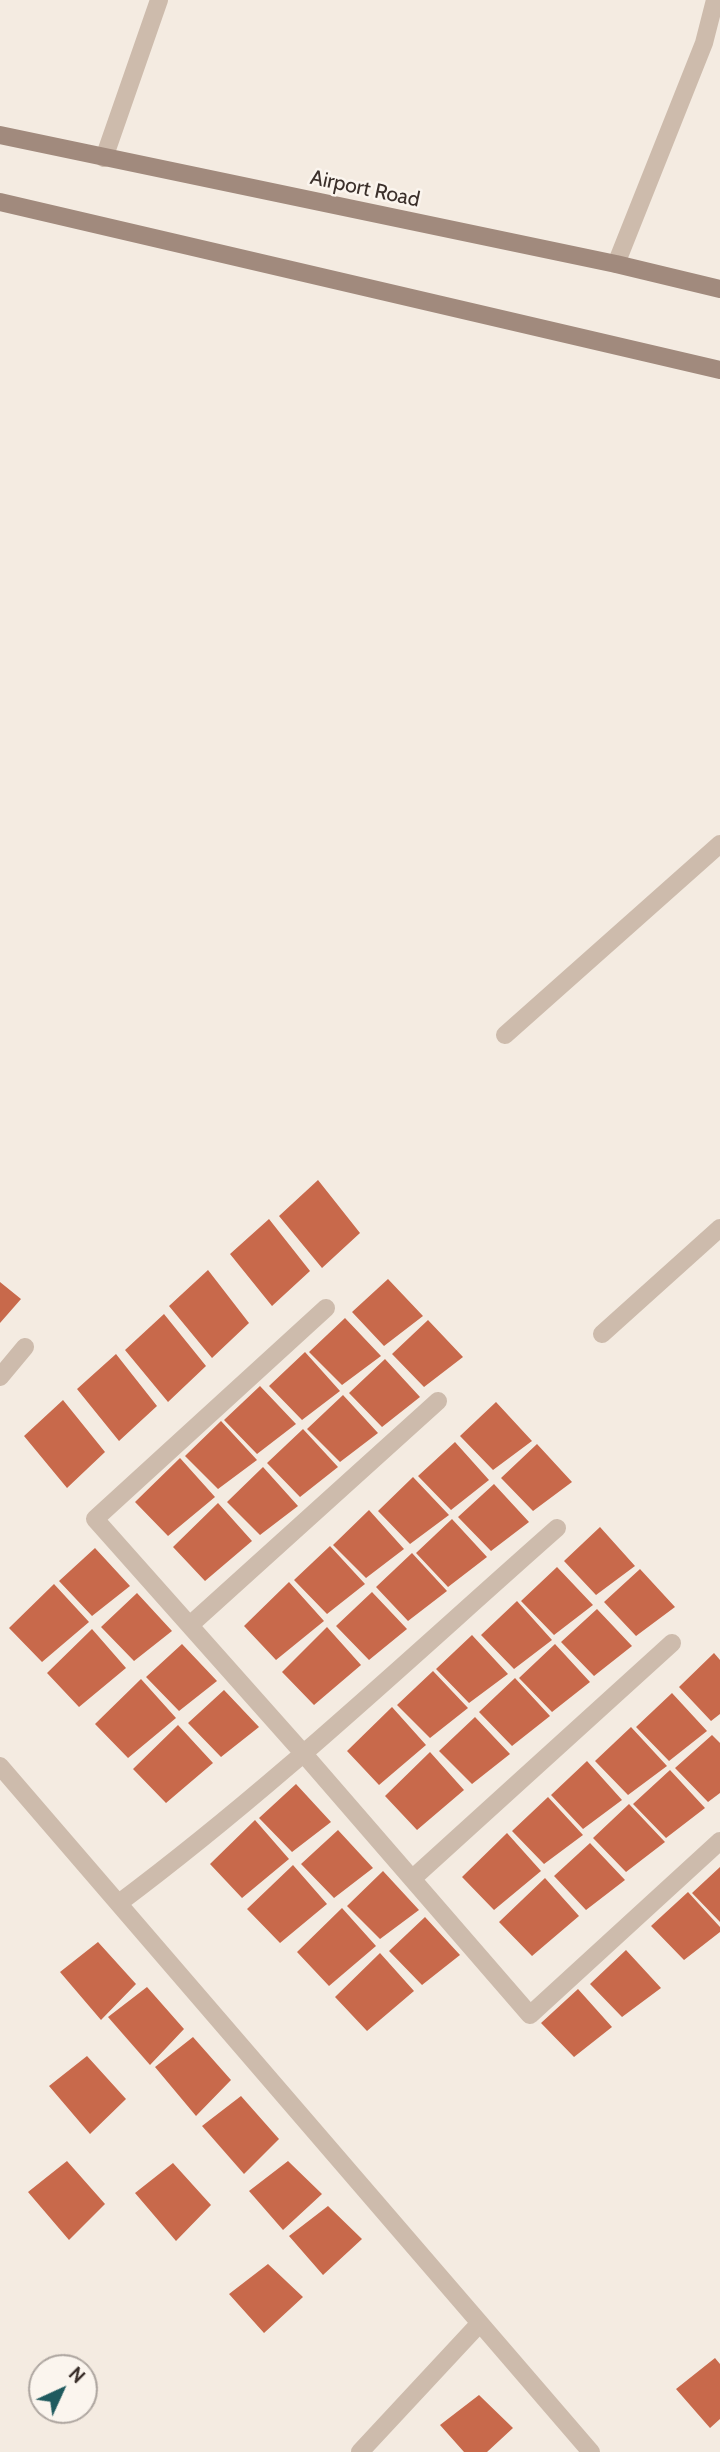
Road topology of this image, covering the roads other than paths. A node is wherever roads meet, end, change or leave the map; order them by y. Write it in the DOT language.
graph roads {
  1 [pos="159,0"];
  2 [pos="715,0"];
  3 [pos="720,16"];
  4 [pos="704,43"];
  5 [pos="0,135"];
  6 [pos="104,158"];
  7 [pos="0,201"];
  8 [pos="617,264"];
  9 [pos="720,289"];
  10 [pos="720,370"];
  11 [pos="720,844"];
  12 [pos="505,1035"];
  13 [pos="720,1228"];
  14 [pos="326,1308"];
  15 [pos="602,1334"];
  16 [pos="25,1347"];
  17 [pos="0,1377"];
  18 [pos="438,1401"];
  19 [pos="557,1528"];
  20 [pos="190,1625"];
  21 [pos="672,1643"];
  22 [pos="303,1753"];
  23 [pos="0,1766"];
  24 [pos="720,1841"];
  25 [pos="412,1879"];
  26 [pos="119,1903"];
  27 [pos="480,2323"];
  28 [pos="360,2452"];
  29 [pos="591,2452"];
  1 -- 6 [label="street"];
  2 -- 4 [label="street"];
  3 -- 4 [label="street"];
  4 -- 8 [label="street"];
  5 -- 6 [label="main road, Airport Road"];
  6 -- 8 [label="main road, Airport Road"];
  7 -- 10 [label="main road"];
  8 -- 9 [label="main road, Airport Road"];
  11 -- 12 [label="street"];
  13 -- 15 [label="street"];
  14 -- 20 [label="street"];
  16 -- 17 [label="street"];
  18 -- 20 [label="street"];
  19 -- 22 [label="street"];
  20 -- 22 [label="street"];
  21 -- 25 [label="street"];
  22 -- 25 [label="street"];
  22 -- 26 [label="street"];
  23 -- 26 [label="street"];
  24 -- 25 [label="street"];
  26 -- 27 [label="street"];
  27 -- 28 [label="street"];
  27 -- 29 [label="street"];
}
